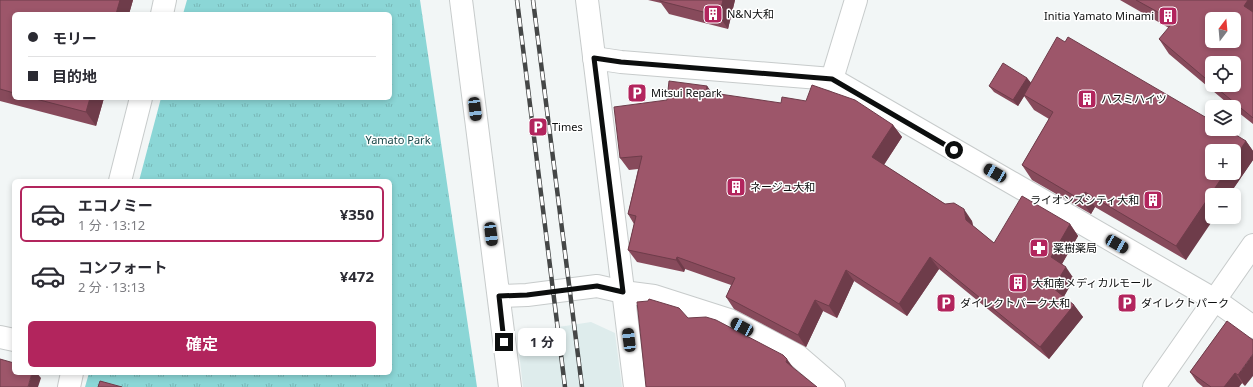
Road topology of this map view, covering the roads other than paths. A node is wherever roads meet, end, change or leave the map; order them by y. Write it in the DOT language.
graph roads {
  1 [pos="165,0"];
  2 [pos="461,0"];
  3 [pos="587,0"];
  4 [pos="856,0"];
  5 [pos="162,12"];
  6 [pos="594,58"];
  7 [pos="832,79"];
  8 [pos="140,100"];
  9 [pos="121,179"];
  10 [pos="1253,245"];
  11 [pos="623,292"];
  12 [pos="499,296"];
  13 [pos="1215,300"];
  14 [pos="1253,327"];
  15 [pos="0,337"];
  16 [pos="12,340"];
  17 [pos="72,375"];
  18 [pos="69,387"];
  19 [pos="510,387"];
  20 [pos="635,387"];
  21 [pos="834,387"];
  22 [pos="1154,387"];
  1 -- 5 [label="street"];
  2 -- 12 [label="street"];
  3 -- 6 [label="street"];
  4 -- 7 [label="street"];
  6 -- 7 [label="street"];
  6 -- 11 [label="street"];
  7 -- 13 [label="street"];
  8 -- 9 [label="street"];
  10 -- 13 [label="street"];
  11 -- 12 [label="street"];
  11 -- 20 [label="street"];
  11 -- 21 [label="street"];
  12 -- 19 [label="street"];
  13 -- 14 [label="street"];
  13 -- 22 [label="street"];
  15 -- 16 [label="street"];
  17 -- 18 [label="street"];
}
